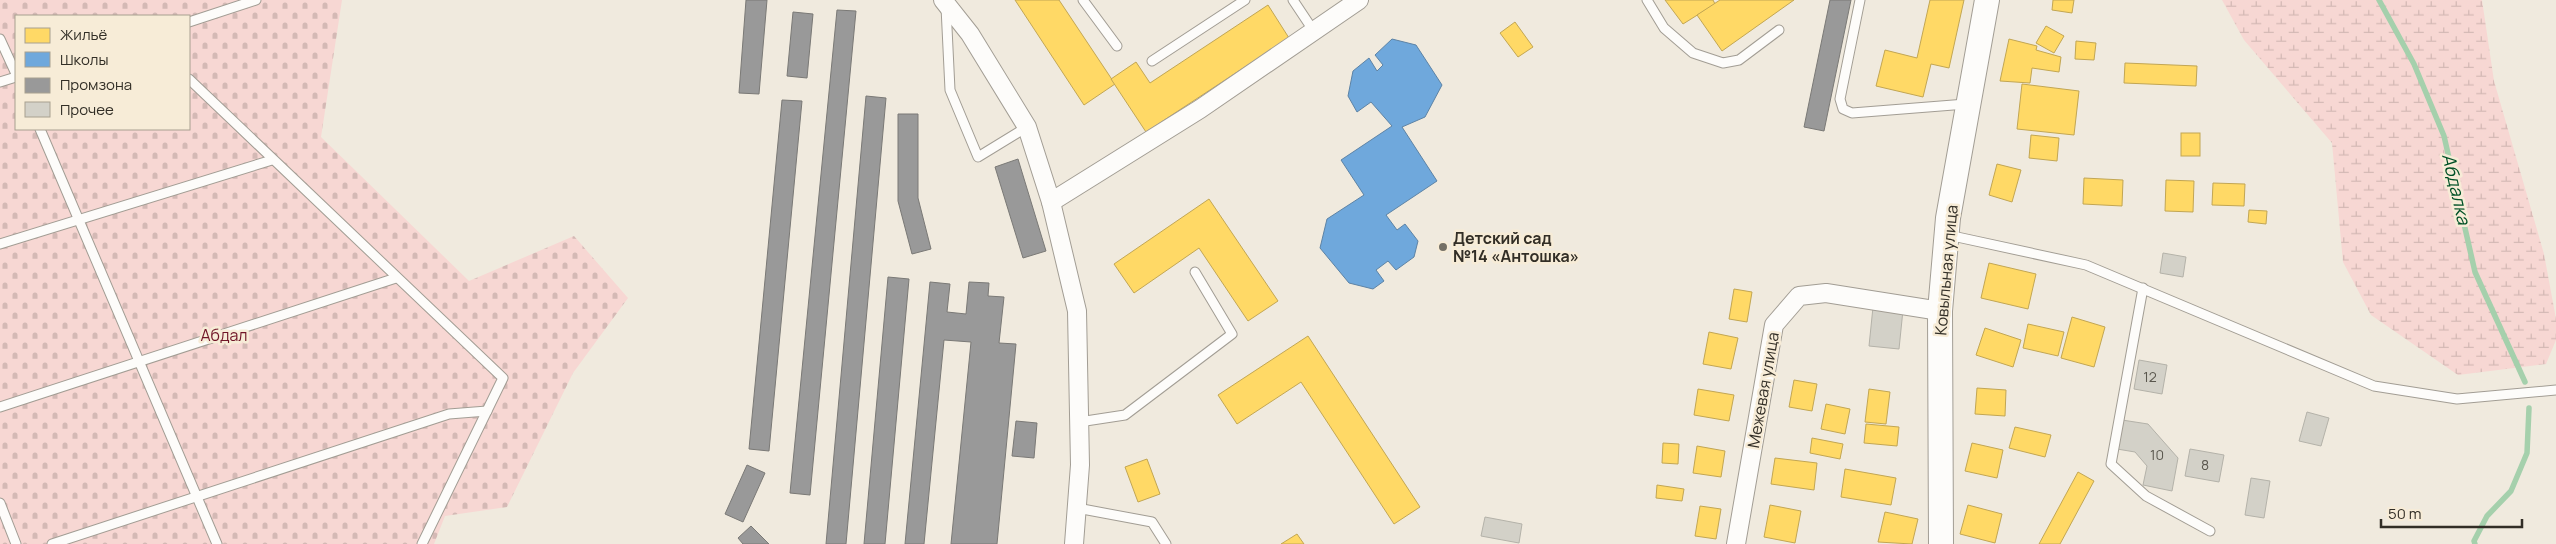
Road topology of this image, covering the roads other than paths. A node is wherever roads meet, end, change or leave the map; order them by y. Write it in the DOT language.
graph roads {
  1 [pos="256,0"];
  2 [pos="1083,0"];
  3 [pos="1245,0"];
  4 [pos="1293,0"];
  5 [pos="1359,0"];
  6 [pos="1647,0"];
  7 [pos="1860,0"];
  8 [pos="1987,0"];
  9 [pos="944,2"];
  10 [pos="190,22"];
  11 [pos="1313,30"];
  12 [pos="1779,30"];
  13 [pos="0,39"];
  14 [pos="1116,46"];
  15 [pos="1152,61"];
  16 [pos="15,73"];
  17 [pos="15,75"];
  18 [pos="190,79"];
  19 [pos="0,82"];
  20 [pos="1969,104"];
  21 [pos="1027,126"];
  22 [pos="40,130"];
  23 [pos="272,160"];
  24 [pos="1051,202"];
  25 [pos="79,220"];
  26 [pos="1948,235"];
  27 [pos="0,244"];
  28 [pos="1195,272"];
  29 [pos="396,278"];
  30 [pos="2144,288"];
  31 [pos="1940,311"];
  32 [pos="139,362"];
  33 [pos="2556,390"];
  34 [pos="0,407"];
  35 [pos="487,411"];
  36 [pos="1079,422"];
  37 [pos="197,496"];
  38 [pos="0,503"];
  39 [pos="1077,508"];
  40 [pos="2210,531"];
  41 [pos="16,544"];
  42 [pos="52,544"];
  43 [pos="217,544"];
  44 [pos="422,544"];
  45 [pos="1074,544"];
  46 [pos="1166,544"];
  47 [pos="1736,544"];
  48 [pos="1941,544"];
  1 -- 10 [label="lane"];
  2 -- 14 [label="lane"];
  3 -- 15 [label="lane"];
  4 -- 11 [label="lane"];
  5 -- 11 [label="street"];
  6 -- 12 [label="lane"];
  7 -- 20 [label="lane"];
  8 -- 20 [label="street, Ковыльная улица"];
  9 -- 21 [label="street"];
  9 -- 21 [label="lane"];
  11 -- 24 [label="street"];
  13 -- 16 [label="lane"];
  17 -- 19 [label="lane"];
  18 -- 23 [label="lane"];
  20 -- 26 [label="street, Ковыльная улица"];
  21 -- 24 [label="street"];
  22 -- 25 [label="lane"];
  23 -- 25 [label="lane"];
  23 -- 29 [label="lane"];
  24 -- 36 [label="street"];
  25 -- 27 [label="lane"];
  25 -- 32 [label="lane"];
  26 -- 30 [label="lane"];
  26 -- 31 [label="street, Ковыльная улица"];
  28 -- 36 [label="lane"];
  29 -- 32 [label="lane"];
  29 -- 35 [label="lane"];
  30 -- 33 [label="lane"];
  30 -- 40 [label="lane"];
  31 -- 47 [label="street, Межевая улица"];
  31 -- 48 [label="street, Ковыльная улица"];
  32 -- 34 [label="lane"];
  32 -- 37 [label="lane"];
  35 -- 37 [label="lane"];
  35 -- 44 [label="lane"];
  36 -- 39 [label="street"];
  37 -- 42 [label="lane"];
  37 -- 43 [label="lane"];
  38 -- 41 [label="lane"];
  39 -- 45 [label="street"];
  39 -- 46 [label="lane"];
}
